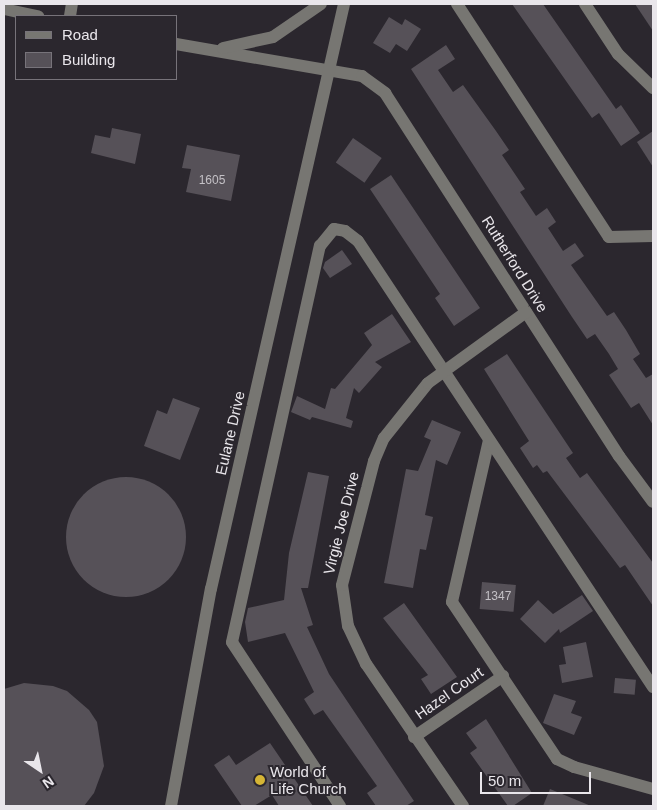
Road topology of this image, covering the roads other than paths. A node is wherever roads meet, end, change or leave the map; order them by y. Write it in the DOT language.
graph roads {
  1 [pos="321,4"];
  2 [pos="344,4"];
  3 [pos="457,4"];
  4 [pos="585,4"];
  5 [pos="4,9"];
  6 [pos="33,15"];
  7 [pos="178,44"];
  8 [pos="209,50"];
  9 [pos="330,70"];
  10 [pos="653,88"];
  11 [pos="653,236"];
  12 [pos="526,312"];
  13 [pos="443,372"];
  14 [pos="488,440"];
  15 [pos="653,502"];
  16 [pos="503,676"];
  17 [pos="653,687"];
  18 [pos="414,737"];
  19 [pos="653,789"];
  20 [pos="171,806"];
  21 [pos="340,806"];
  22 [pos="462,806"];
  1 -- 8 [label="street"];
  2 -- 9 [label="street, Eulane Drive"];
  3 -- 11 [label="street"];
  4 -- 10 [label="street"];
  5 -- 6 [label="street"];
  7 -- 8 [label="street, Rutherford Drive"];
  8 -- 9 [label="street, Rutherford Drive"];
  9 -- 12 [label="street, Rutherford Drive"];
  9 -- 20 [label="street, Eulane Drive"];
  12 -- 13 [label="street, Virgie Joe Drive"];
  12 -- 15 [label="street, Rutherford Drive"];
  13 -- 14 [label="street"];
  13 -- 18 [label="street, Virgie Joe Drive"];
  13 -- 21 [label="street"];
  14 -- 16 [label="street"];
  14 -- 17 [label="street"];
  16 -- 18 [label="street, Hazel Court"];
  16 -- 19 [label="street"];
  18 -- 22 [label="street, Virgie Joe Drive"];
}
